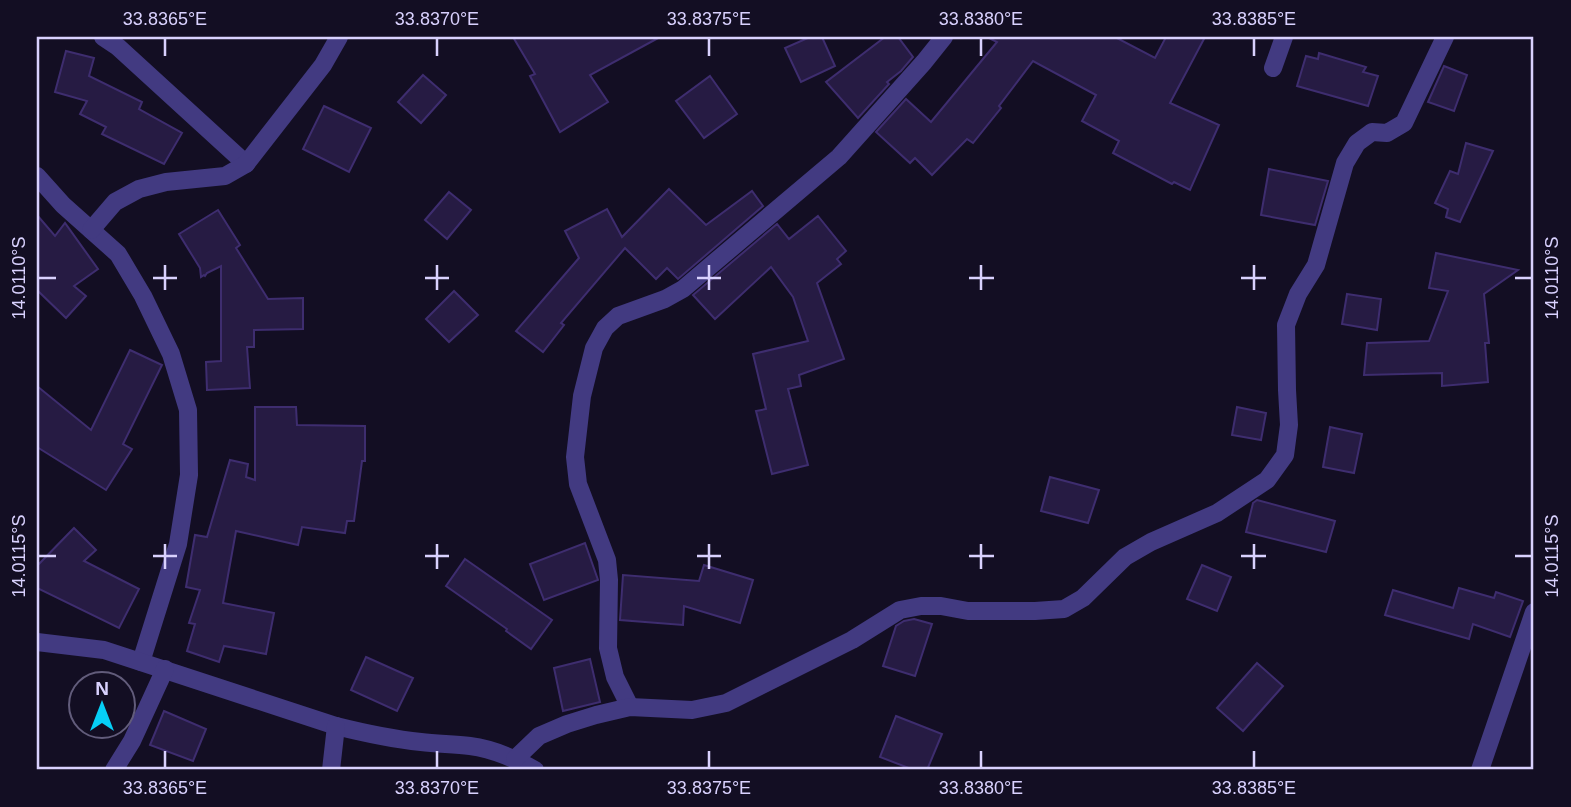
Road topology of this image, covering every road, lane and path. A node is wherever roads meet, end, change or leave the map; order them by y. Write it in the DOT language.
graph roads {
  1 [pos="103,37"];
  2 [pos="339,37"];
  3 [pos="944,37"];
  4 [pos="1284,37"];
  5 [pos="1445,37"];
  6 [pos="1273,68"];
  7 [pos="246,164"];
  8 [pos="37,176"];
  9 [pos="91,230"];
  10 [pos="1534,612"];
  11 [pos="37,642"];
  12 [pos="141,662"];
  13 [pos="165,669"];
  14 [pos="630,707"];
  15 [pos="336,726"];
  16 [pos="515,759"];
  17 [pos="114,770"];
  18 [pos="331,770"];
  19 [pos="535,770"];
  20 [pos="1480,770"];
  1 -- 7 [label="street"];
  2 -- 7 [label="street"];
  3 -- 14 [label="street"];
  4 -- 6 [label="street"];
  5 -- 14 [label="street"];
  7 -- 9 [label="street"];
  8 -- 9 [label="street"];
  9 -- 12 [label="street"];
  10 -- 20 [label="street"];
  11 -- 12 [label="street"];
  12 -- 13 [label="street"];
  13 -- 15 [label="street"];
  13 -- 17 [label="street"];
  14 -- 16 [label="street"];
  15 -- 16 [label="street"];
  15 -- 18 [label="street"];
  16 -- 19 [label="street"];
}
